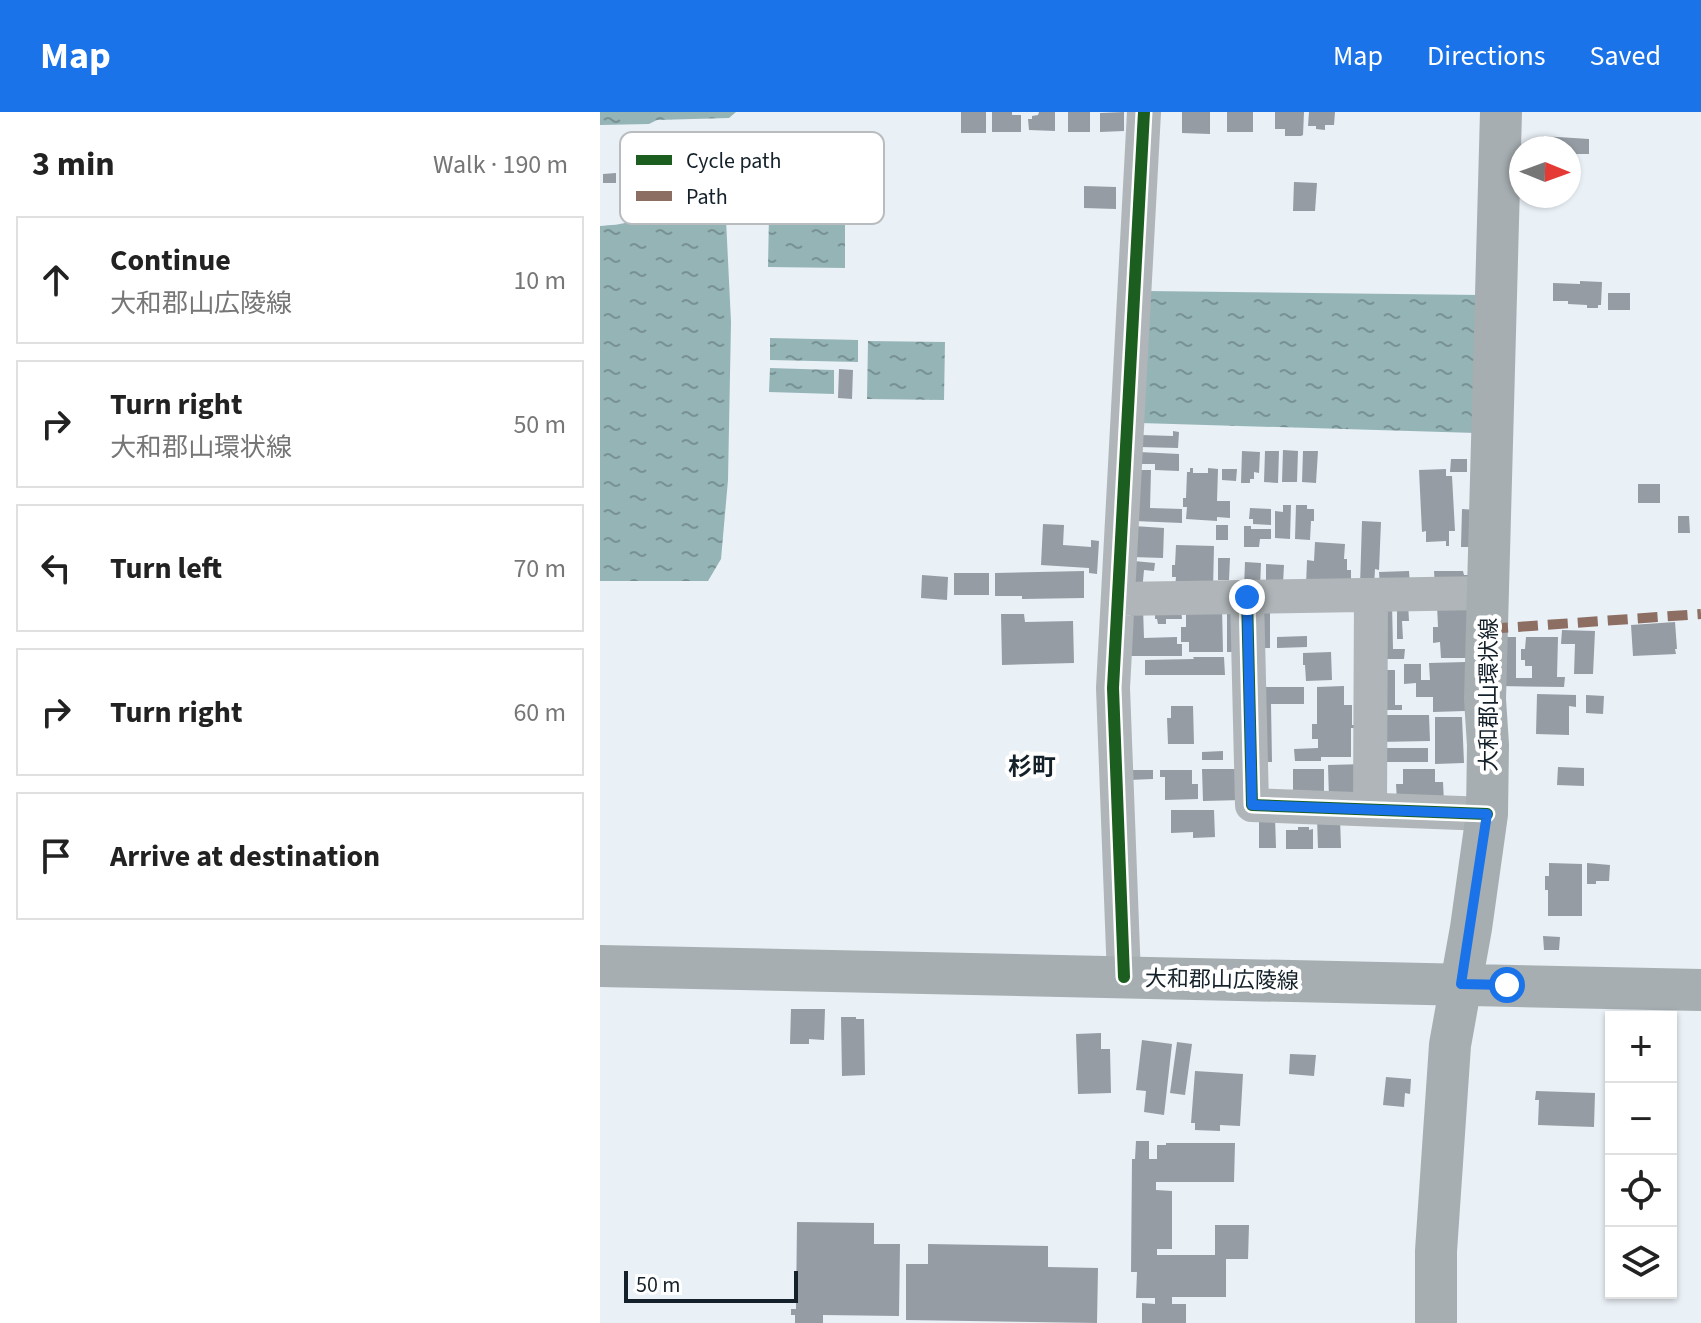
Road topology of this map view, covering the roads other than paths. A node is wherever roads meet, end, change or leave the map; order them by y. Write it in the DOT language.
graph roads {
  1 [pos="1144,112"];
  2 [pos="1501,112"];
  3 [pos="1488,593"];
  4 [pos="1371,595"];
  5 [pos="1247,597"];
  6 [pos="1119,599"];
  7 [pos="1370,809"];
  8 [pos="1487,814"];
  9 [pos="600,966"];
  10 [pos="1124,977"];
  11 [pos="1461,984"];
  12 [pos="1701,990"];
  13 [pos="1436,1323"];
  1 -- 6 [label="street"];
  2 -- 3 [label="main road, 大和郡山環状線"];
  3 -- 4 [label="street"];
  3 -- 8 [label="main road, 大和郡山環状線"];
  4 -- 5 [label="street"];
  4 -- 7 [label="street"];
  5 -- 6 [label="street"];
  5 -- 7 [label="street"];
  6 -- 10 [label="street"];
  7 -- 8 [label="street"];
  8 -- 11 [label="main road, 大和郡山環状線"];
  9 -- 10 [label="main road, 大和郡山広陵線"];
  10 -- 11 [label="main road, 大和郡山広陵線"];
  11 -- 12 [label="main road, 大和郡山広陵線"];
  11 -- 13 [label="main road, 大和郡山環状線"];
}
